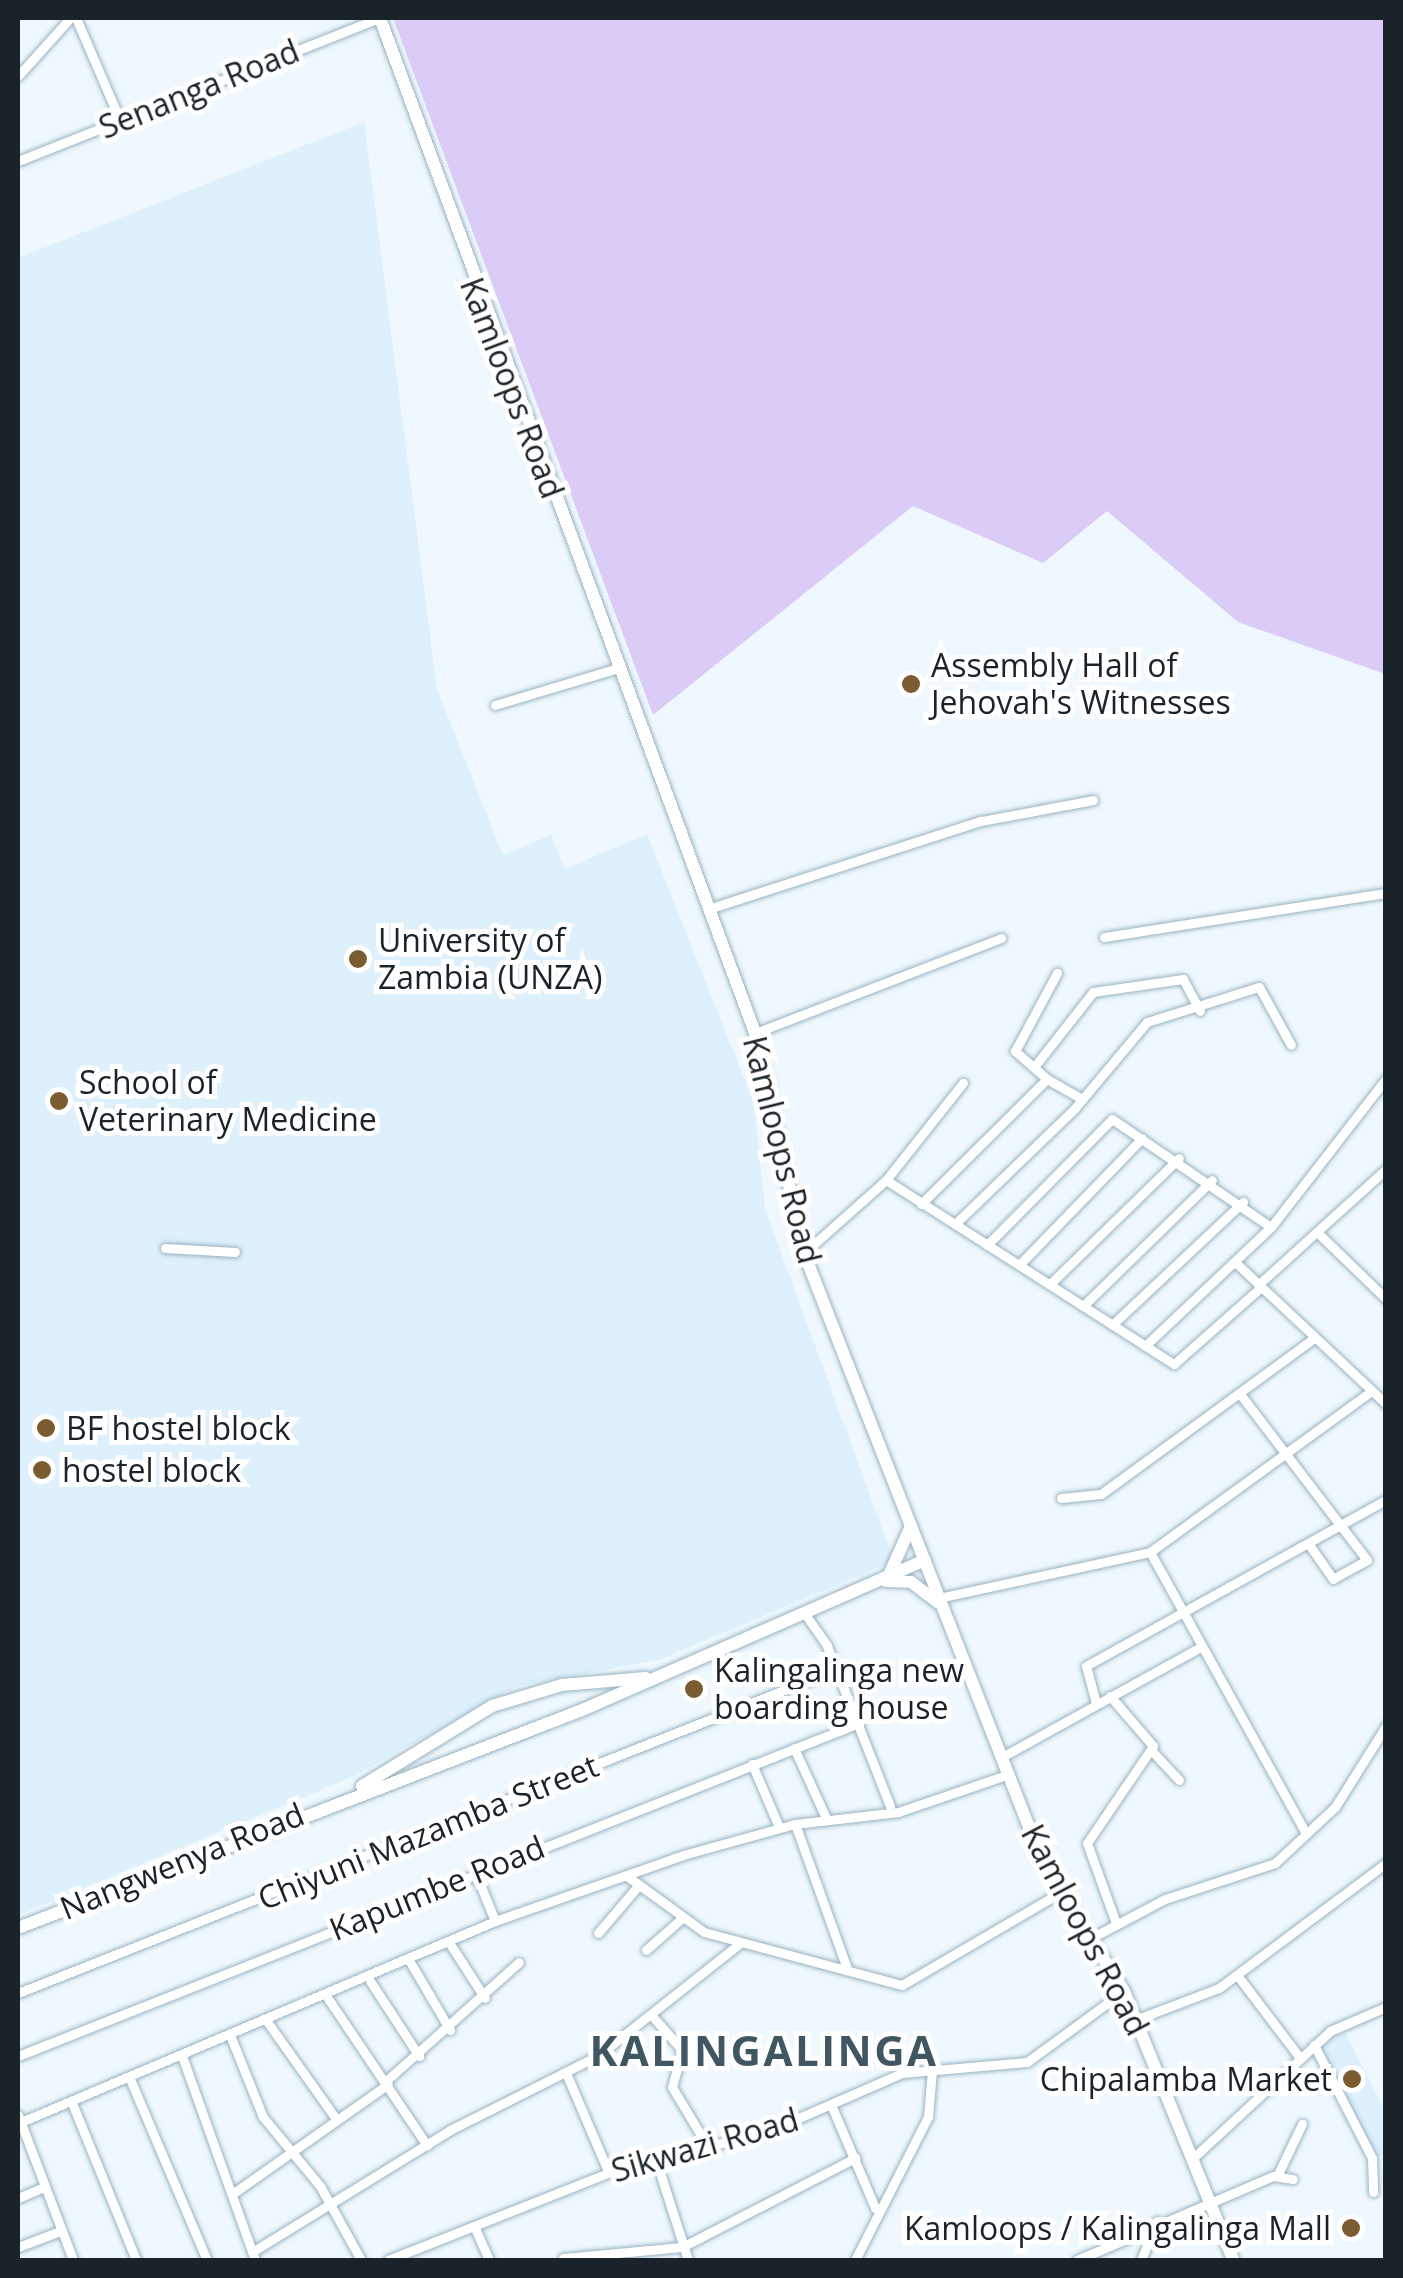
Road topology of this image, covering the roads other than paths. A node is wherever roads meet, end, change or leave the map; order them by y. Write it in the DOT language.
graph roads {
  1 [pos="73,18"];
  2 [pos="380,18"];
  3 [pos="352,23"];
  4 [pos="18,76"];
  5 [pos="120,120"];
  6 [pos="18,161"];
  7 [pos="618,668"];
  8 [pos="495,705"];
  9 [pos="1093,800"];
  10 [pos="1386,893"];
  11 [pos="708,909"];
  12 [pos="1104,937"];
  13 [pos="1001,938"];
  14 [pos="1056,973"];
  15 [pos="1200,1011"];
  16 [pos="755,1033"];
  17 [pos="1292,1045"];
  18 [pos="1034,1068"];
  19 [pos="1047,1079"];
  20 [pos="1386,1079"];
  21 [pos="963,1084"];
  22 [pos="1082,1098"];
  23 [pos="1142,1138"];
  24 [pos="1179,1158"];
  25 [pos="1386,1169"];
  26 [pos="886,1180"];
  27 [pos="1212,1180"];
  28 [pos="1243,1202"];
  29 [pos="922,1204"];
  30 [pos="955,1224"];
  31 [pos="1271,1227"];
  32 [pos="1318,1233"];
  33 [pos="988,1245"];
  34 [pos="165,1248"];
  35 [pos="235,1252"];
  36 [pos="804,1253"];
  37 [pos="1235,1262"];
  38 [pos="1020,1264"];
  39 [pos="1050,1284"];
  40 [pos="1259,1287"];
  41 [pos="1386,1299"];
  42 [pos="1083,1306"];
  43 [pos="1112,1325"];
  44 [pos="1314,1338"];
  45 [pos="1145,1346"];
  46 [pos="1372,1390"];
  47 [pos="1240,1394"];
  48 [pos="1386,1404"];
  49 [pos="1284,1454"];
  50 [pos="1061,1498"];
  51 [pos="1384,1504"];
  52 [pos="1344,1522"];
  53 [pos="910,1525"];
  54 [pos="1308,1544"];
  55 [pos="1150,1552"];
  56 [pos="925,1560"];
  57 [pos="879,1582"];
  58 [pos="940,1598"];
  59 [pos="1183,1610"];
  60 [pos="805,1614"];
  61 [pos="946,1616"];
  62 [pos="1198,1649"];
  63 [pos="837,1668"];
  64 [pos="660,1678"];
  65 [pos="1110,1696"];
  66 [pos="1096,1703"];
  67 [pos="858,1723"];
  68 [pos="1386,1726"];
  69 [pos="794,1748"];
  70 [pos="1152,1750"];
  71 [pos="1002,1757"];
  72 [pos="752,1764"];
  73 [pos="1009,1774"];
  74 [pos="1179,1780"];
  75 [pos="348,1796"];
  76 [pos="890,1806"];
  77 [pos="826,1818"];
  78 [pos="795,1824"];
  79 [pos="779,1827"];
  80 [pos="1306,1834"];
  81 [pos="1386,1863"];
  82 [pos="476,1874"];
  83 [pos="628,1876"];
  84 [pos="638,1886"];
  85 [pos="1062,1892"];
  86 [pos="680,1920"];
  87 [pos="495,1921"];
  88 [pos="1116,1923"];
  89 [pos="18,1928"];
  90 [pos="598,1933"];
  91 [pos="1091,1938"];
  92 [pos="450,1944"];
  93 [pos="739,1944"];
  94 [pos="646,1950"];
  95 [pos="410,1962"];
  96 [pos="520,1962"];
  97 [pos="846,1966"];
  98 [pos="1236,1975"];
  99 [pos="370,1981"];
  100 [pos="1124,1991"];
  101 [pos="18,1993"];
  102 [pos="327,1998"];
  103 [pos="485,1998"];
  104 [pos="1386,2006"];
  105 [pos="652,2016"];
  106 [pos="266,2020"];
  107 [pos="1136,2020"];
  108 [pos="450,2030"];
  109 [pos="230,2035"];
  110 [pos="1314,2045"];
  111 [pos="18,2056"];
  112 [pos="182,2056"];
  113 [pos="418,2056"];
  114 [pos="1300,2058"];
  115 [pos="932,2070"];
  116 [pos="566,2073"];
  117 [pos="130,2079"];
  118 [pos="387,2083"];
  119 [pos="72,2103"];
  120 [pos="832,2107"];
  121 [pos="19,2119"];
  122 [pos="336,2119"];
  123 [pos="1302,2124"];
  124 [pos="22,2143"];
  125 [pos="426,2144"];
  126 [pos="708,2147"];
  127 [pos="296,2155"];
  128 [pos="655,2157"];
  129 [pos="855,2158"];
  130 [pos="1192,2159"];
  131 [pos="608,2171"];
  132 [pos="1278,2176"];
  133 [pos="1293,2179"];
  134 [pos="44,2188"];
  135 [pos="234,2192"];
  136 [pos="1373,2192"];
  137 [pos="18,2198"];
  138 [pos="1210,2204"];
  139 [pos="332,2205"];
  140 [pos="876,2208"];
  141 [pos="1156,2221"];
  142 [pos="474,2226"];
  143 [pos="60,2231"];
  144 [pos="18,2247"];
  145 [pos="682,2248"];
  146 [pos="415,2255"];
  147 [pos="254,2256"];
  148 [pos="563,2258"];
  149 [pos="72,2260"];
  150 [pos="136,2260"];
  151 [pos="207,2260"];
  152 [pos="361,2260"];
  153 [pos="388,2260"];
  154 [pos="489,2260"];
  155 [pos="688,2260"];
  156 [pos="854,2260"];
  157 [pos="1077,2260"];
  158 [pos="1141,2260"];
  159 [pos="1233,2260"];
  1 -- 4 [label="street"];
  1 -- 5 [label="street"];
  2 -- 3 [label="street, Senanga Road"];
  2 -- 7 [label="main road, Kamloops Road"];
  3 -- 5 [label="street, Senanga Road"];
  5 -- 6 [label="street, Senanga Road"];
  7 -- 8 [label="street"];
  7 -- 11 [label="main road, Kamloops Road"];
  9 -- 11 [label="street"];
  10 -- 12 [label="street"];
  11 -- 16 [label="main road, Kamloops Road"];
  13 -- 16 [label="street"];
  14 -- 18 [label="street"];
  15 -- 17 [label="street"];
  15 -- 18 [label="street"];
  15 -- 22 [label="street"];
  16 -- 36 [label="main road, Kamloops Road"];
  18 -- 19 [label="street"];
  19 -- 22 [label="street"];
  19 -- 29 [label="street"];
  20 -- 31 [label="street"];
  21 -- 26 [label="street"];
  22 -- 30 [label="street"];
  23 -- 24 [label="street"];
  23 -- 33 [label="street"];
  23 -- 38 [label="street"];
  24 -- 27 [label="street"];
  24 -- 39 [label="street"];
  25 -- 32 [label="street"];
  26 -- 29 [label="street"];
  26 -- 36 [label="street"];
  27 -- 28 [label="street"];
  27 -- 42 [label="street"];
  28 -- 31 [label="street"];
  28 -- 43 [label="street"];
  29 -- 30 [label="street"];
  30 -- 33 [label="street"];
  31 -- 37 [label="street"];
  32 -- 40 [label="street"];
  32 -- 41 [label="street"];
  33 -- 38 [label="street"];
  34 -- 35 [label="street"];
  36 -- 53 [label="main road, Kamloops Road"];
  37 -- 40 [label="street"];
  37 -- 45 [label="street"];
  38 -- 39 [label="street"];
  39 -- 42 [label="street"];
  40 -- 44 [label="street"];
  40 -- 45 [label="street"];
  42 -- 43 [label="street"];
  43 -- 45 [label="street"];
  44 -- 46 [label="street"];
  44 -- 47 [label="street"];
  46 -- 48 [label="street"];
  46 -- 49 [label="street"];
  47 -- 49 [label="street"];
  47 -- 50 [label="street"];
  49 -- 52 [label="street"];
  49 -- 55 [label="street"];
  51 -- 52 [label="street"];
  52 -- 54 [label="street"];
  52 -- 54 [label="street"];
  53 -- 56 [label="main road, Kamloops Road"];
  53 -- 57 [label="main road"];
  54 -- 59 [label="street"];
  55 -- 58 [label="street"];
  55 -- 59 [label="street"];
  56 -- 57 [label="main road, Nangwenya Road"];
  56 -- 58 [label="main road, Kamloops Road"];
  57 -- 60 [label="main road, Nangwenya Road"];
  57 -- 61 [label="main road"];
  58 -- 61 [label="main road, Kamloops Road"];
  59 -- 62 [label="street"];
  59 -- 66 [label="street"];
  60 -- 63 [label="street"];
  60 -- 64 [label="main road, Nangwenya Road"];
  61 -- 71 [label="main road, Kamloops Road"];
  62 -- 65 [label="street"];
  62 -- 80 [label="street"];
  63 -- 67 [label="street"];
  63 -- 101 [label="street, Chiyuni Mazamba Street"];
  64 -- 75 [label="main road, Nangwenya Road"];
  64 -- 75 [label="main road, Nangwenya Road"];
  65 -- 66 [label="street"];
  65 -- 70 [label="street"];
  66 -- 71 [label="street"];
  67 -- 69 [label="street, Kapumbe Road"];
  67 -- 76 [label="street"];
  68 -- 80 [label="street"];
  69 -- 72 [label="street, Kapumbe Road"];
  69 -- 77 [label="street"];
  70 -- 74 [label="street"];
  70 -- 88 [label="street"];
  71 -- 73 [label="main road, Kamloops Road"];
  72 -- 79 [label="street"];
  72 -- 82 [label="street, Kapumbe Road"];
  73 -- 76 [label="street"];
  73 -- 85 [label="main road, Kamloops Road"];
  75 -- 89 [label="main road, Nangwenya Road"];
  76 -- 77 [label="street"];
  77 -- 78 [label="street"];
  78 -- 79 [label="street"];
  78 -- 97 [label="street"];
  79 -- 83 [label="street"];
  80 -- 88 [label="street"];
  81 -- 98 [label="street"];
  82 -- 87 [label="street"];
  82 -- 111 [label="street, Kapumbe Road"];
  83 -- 84 [label="street"];
  83 -- 87 [label="street"];
  84 -- 86 [label="street"];
  84 -- 90 [label="street"];
  85 -- 91 [label="main road, Kamloops Road"];
  85 -- 97 [label="street"];
  86 -- 93 [label="street"];
  86 -- 94 [label="street"];
  87 -- 92 [label="street"];
  88 -- 91 [label="street"];
  91 -- 100 [label="main road, Kamloops Road"];
  92 -- 95 [label="street"];
  92 -- 103 [label="street"];
  93 -- 97 [label="street"];
  93 -- 105 [label="street"];
  95 -- 99 [label="street"];
  95 -- 108 [label="street"];
  96 -- 103 [label="street"];
  98 -- 107 [label="street"];
  98 -- 114 [label="street"];
  99 -- 102 [label="street"];
  99 -- 113 [label="street"];
  100 -- 107 [label="main road, Kamloops Road"];
  100 -- 115 [label="street, Sikwazi Road"];
  102 -- 106 [label="street"];
  102 -- 118 [label="street"];
  103 -- 108 [label="street"];
  104 -- 110 [label="street"];
  105 -- 116 [label="street"];
  105 -- 126 [label="street"];
  106 -- 109 [label="street"];
  106 -- 122 [label="street"];
  107 -- 130 [label="main road, Kamloops Road"];
  108 -- 113 [label="street"];
  109 -- 112 [label="street"];
  109 -- 127 [label="street"];
  110 -- 114 [label="street"];
  110 -- 136 [label="street"];
  112 -- 117 [label="street"];
  112 -- 135 [label="street"];
  113 -- 118 [label="street"];
  114 -- 130 [label="street"];
  115 -- 120 [label="street, Sikwazi Road"];
  115 -- 140 [label="street"];
  116 -- 125 [label="street"];
  116 -- 131 [label="street"];
  117 -- 119 [label="street"];
  117 -- 151 [label="street"];
  118 -- 122 [label="street"];
  118 -- 125 [label="street"];
  119 -- 121 [label="street"];
  119 -- 150 [label="street"];
  120 -- 126 [label="street, Sikwazi Road"];
  120 -- 129 [label="street"];
  121 -- 124 [label="street"];
  122 -- 127 [label="street"];
  123 -- 132 [label="street"];
  124 -- 134 [label="street"];
  125 -- 139 [label="street"];
  126 -- 128 [label="street, Sikwazi Road"];
  127 -- 135 [label="street"];
  127 -- 139 [label="street"];
  128 -- 131 [label="street, Sikwazi Road"];
  128 -- 145 [label="street"];
  129 -- 140 [label="street"];
  129 -- 145 [label="street"];
  130 -- 138 [label="main road, Kamloops Road"];
  131 -- 142 [label="street, Sikwazi Road"];
  132 -- 133 [label="street"];
  132 -- 138 [label="street"];
  134 -- 137 [label="street"];
  134 -- 143 [label="street"];
  135 -- 147 [label="street"];
  138 -- 141 [label="street"];
  138 -- 159 [label="main road, Kamloops Road"];
  139 -- 147 [label="street"];
  139 -- 152 [label="street"];
  140 -- 156 [label="street"];
  141 -- 157 [label="street"];
  141 -- 158 [label="street"];
  142 -- 146 [label="street, Sikwazi Road"];
  142 -- 154 [label="street"];
  143 -- 144 [label="street"];
  143 -- 149 [label="street"];
  145 -- 148 [label="street"];
  145 -- 155 [label="street"];
  146 -- 153 [label="street, Sikwazi Road"];
}
